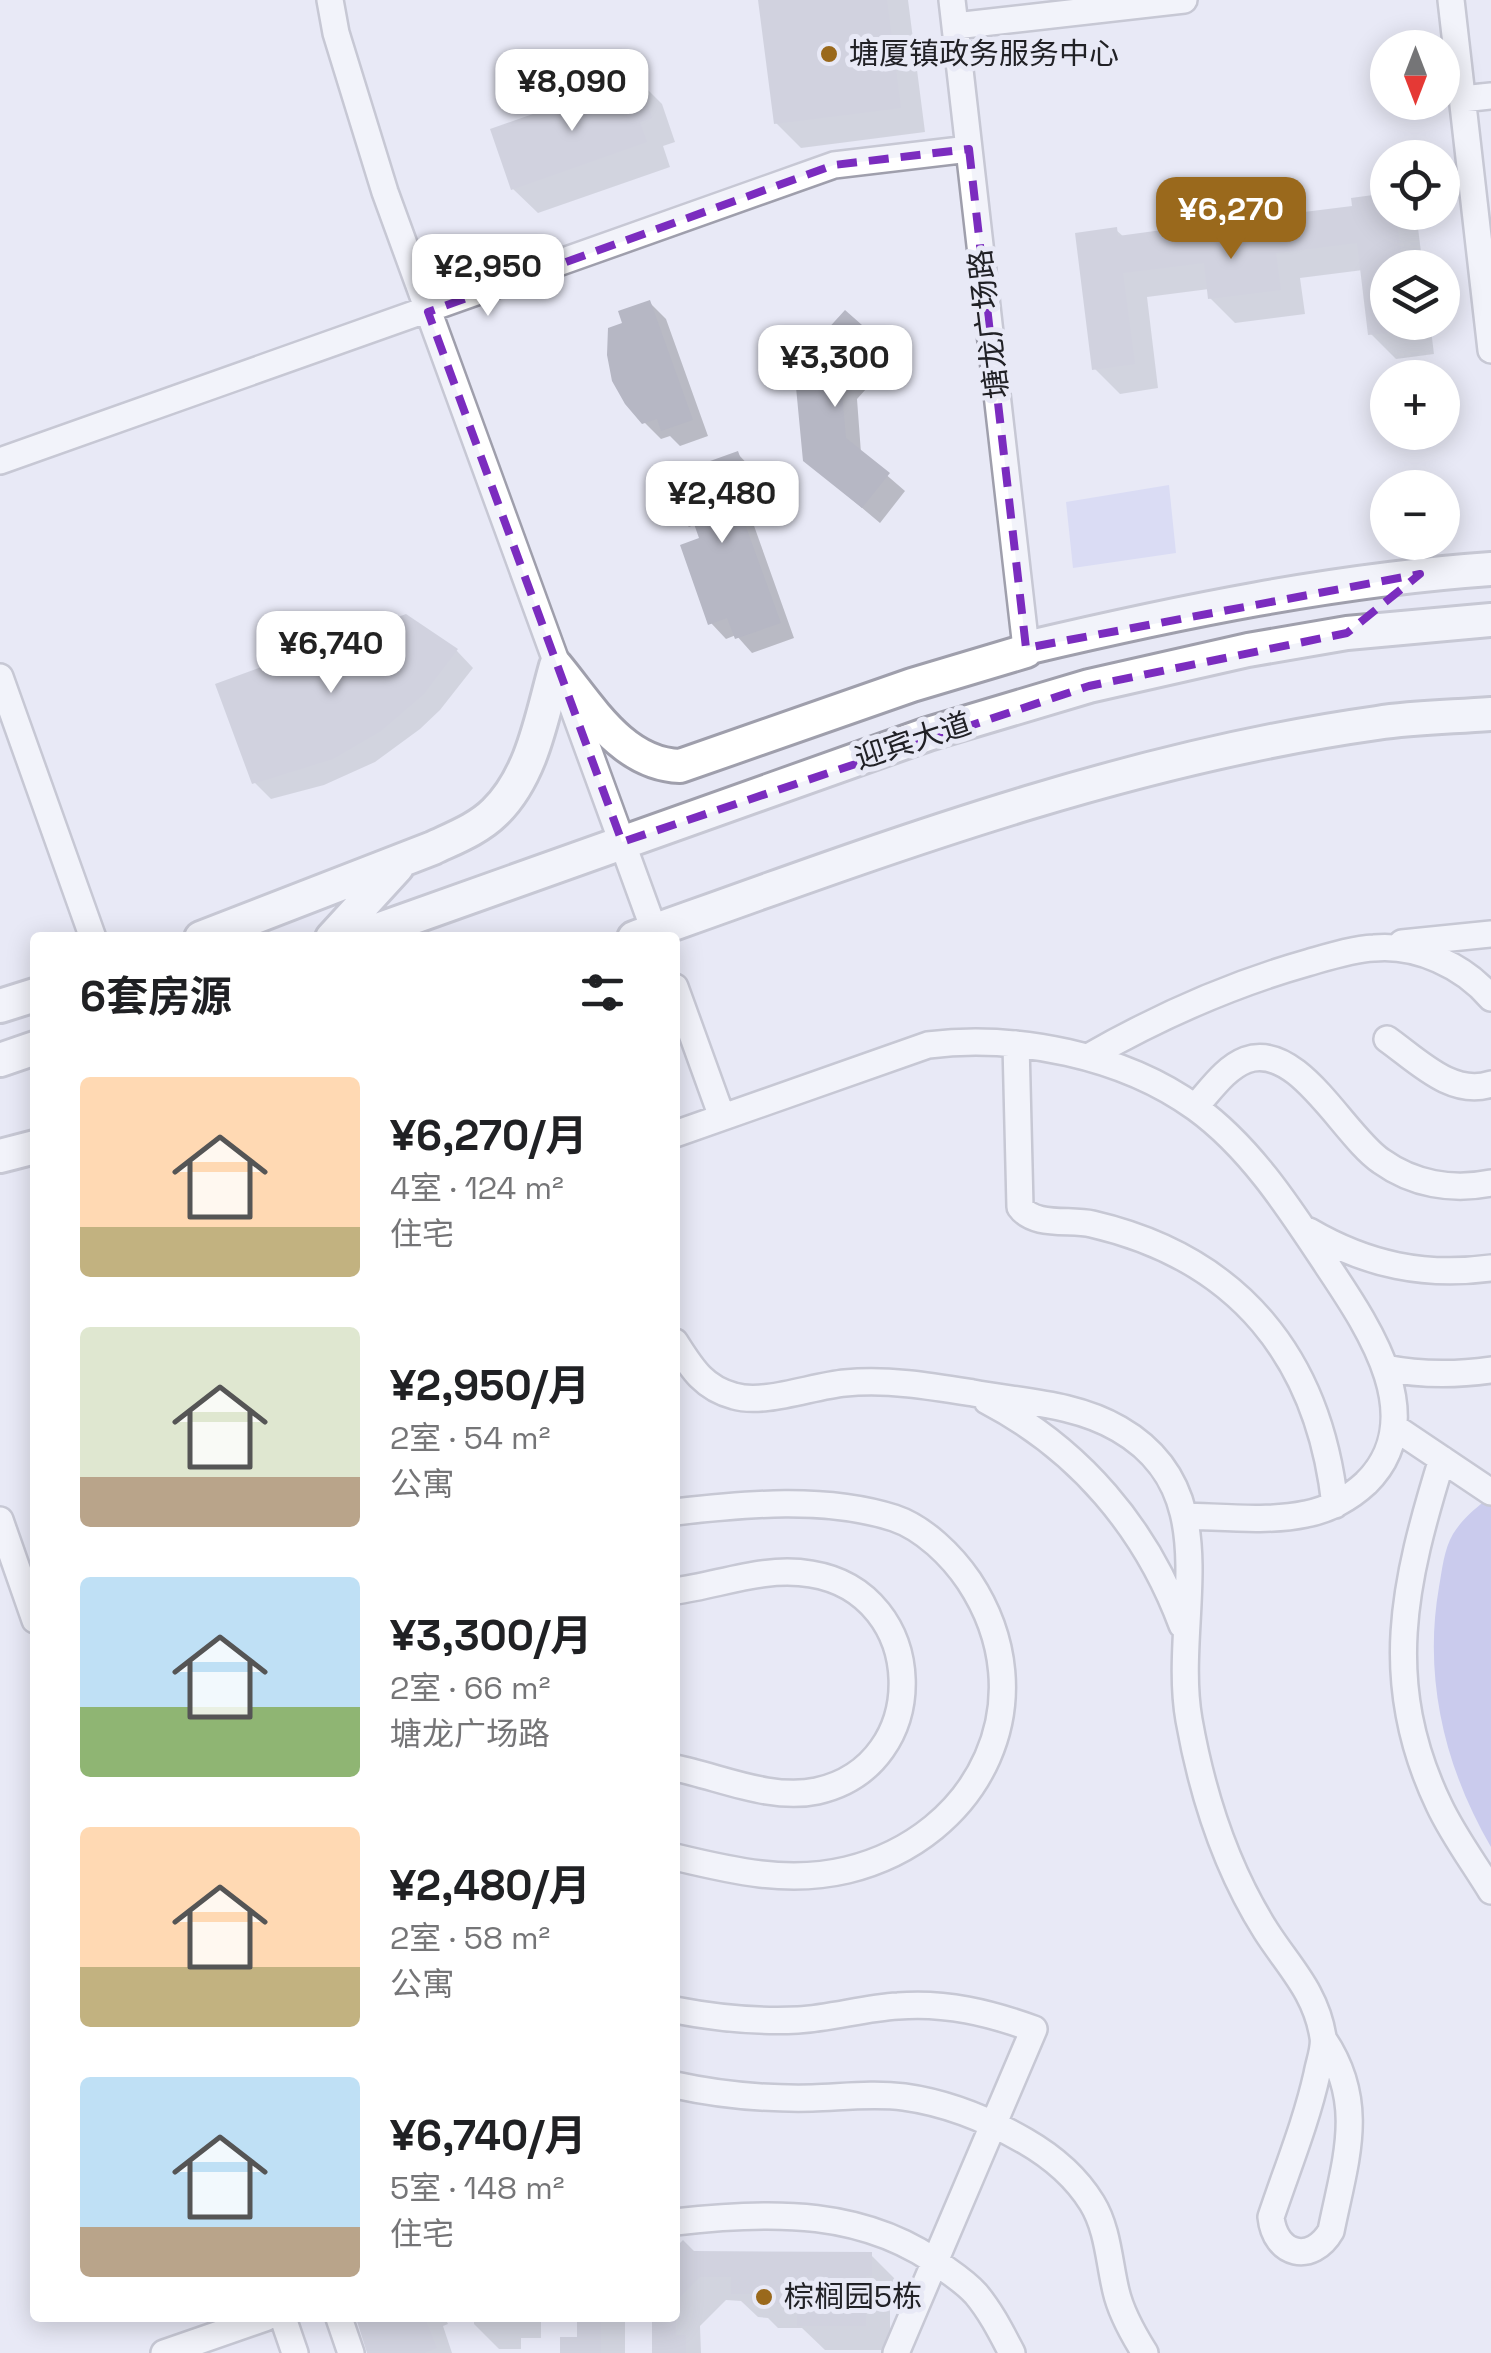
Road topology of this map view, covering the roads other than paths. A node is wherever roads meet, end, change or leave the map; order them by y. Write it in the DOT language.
graph roads {
  1 [pos="330,0"];
  2 [pos="1184,0"];
  3 [pos="1451,0"];
  4 [pos="954,13"];
  5 [pos="1491,96"];
  6 [pos="1462,99"];
  7 [pos="969,149"];
  8 [pos="428,312"];
  9 [pos="1491,350"];
  10 [pos="0,461"];
  11 [pos="1491,569"];
  12 [pos="1420,574"];
  13 [pos="1491,620"];
  14 [pos="1347,633"];
  15 [pos="1026,650"];
  16 [pos="556,666"];
  17 [pos="0,678"];
  18 [pos="1491,714"];
  19 [pos="982,718"];
  20 [pos="680,766"];
  21 [pos="789,783"];
  22 [pos="622,842"];
  23 [pos="404,860"];
  24 [pos="91,932"];
  25 [pos="217,932"];
  26 [pos="338,932"];
  27 [pos="371,932"];
  28 [pos="648,932"];
  29 [pos="657,932"];
  30 [pos="1491,934"];
  31 [pos="1374,948"];
  32 [pos="30,996"];
  33 [pos="1491,998"];
  34 [pos="680,1001"];
  35 [pos="0,1006"];
  36 [pos="1388,1039"];
  37 [pos="1016,1044"];
  38 [pos="30,1050"];
  39 [pos="1088,1058"];
  40 [pos="0,1060"];
  41 [pos="1491,1084"];
  42 [pos="1195,1107"];
  43 [pos="722,1116"];
  44 [pos="680,1132"];
  45 [pos="30,1148"];
  46 [pos="0,1156"];
  47 [pos="1491,1183"];
  48 [pos="1301,1226"];
  49 [pos="1491,1268"];
  50 [pos="680,1350"];
  51 [pos="1385,1368"];
  52 [pos="1491,1370"];
  53 [pos="974,1394"];
  54 [pos="1394,1427"];
  55 [pos="1442,1459"];
  56 [pos="1487,1489"];
  57 [pos="1335,1505"];
  58 [pos="680,1511"];
  59 [pos="1185,1516"];
  60 [pos="0,1520"];
  61 [pos="680,1590"];
  62 [pos="30,1606"];
  63 [pos="1184,1633"];
  64 [pos="680,1769"];
  65 [pos="680,1858"];
  66 [pos="1491,1891"];
  67 [pos="680,2011"];
  68 [pos="1324,2040"];
  69 [pos="680,2086"];
  70 [pos="994,2123"];
  71 [pos="680,2221"];
  72 [pos="936,2261"];
  73 [pos="253,2322"];
  74 [pos="285,2322"];
  75 [pos="340,2322"];
  76 [pos="164,2353"];
  77 [pos="295,2353"];
  78 [pos="351,2353"];
  79 [pos="896,2353"];
  80 [pos="1012,2353"];
  81 [pos="1145,2353"];
  1 -- 8 [label="street"];
  2 -- 4 [label="street"];
  3 -- 6 [label="street"];
  4 -- 7 [label="street, 塘龙广场路"];
  5 -- 6 [label="street"];
  6 -- 9 [label="street"];
  7 -- 8 [label="street"];
  7 -- 15 [label="street, 塘龙广场路"];
  8 -- 10 [label="street"];
  8 -- 16 [label="street"];
  11 -- 12 [label="main road"];
  12 -- 14 [label="main road"];
  12 -- 15 [label="main road"];
  13 -- 14 [label="main road, 迎宾大道"];
  14 -- 19 [label="main road, 迎宾大道"];
  15 -- 19 [label="main road"];
  15 -- 20 [label="main road"];
  16 -- 20 [label="main road"];
  16 -- 22 [label="street"];
  16 -- 23 [label="main road"];
  17 -- 24 [label="street"];
  18 -- 29 [label="main road"];
  19 -- 21 [label="main road, 迎宾大道"];
  20 -- 21 [label="main road"];
  21 -- 22 [label="main road, 迎宾大道"];
  22 -- 27 [label="main road, 迎宾大道"];
  22 -- 28 [label="street"];
  23 -- 25 [label="main road"];
  23 -- 26 [label="main road"];
  30 -- 31 [label="street"];
  31 -- 33 [label="street"];
  31 -- 39 [label="street"];
  32 -- 35 [label="main road"];
  34 -- 43 [label="street"];
  36 -- 41 [label="street"];
  37 -- 39 [label="street"];
  37 -- 43 [label="street"];
  37 -- 57 [label="street"];
  38 -- 40 [label="main road"];
  39 -- 42 [label="street"];
  42 -- 47 [label="street"];
  42 -- 48 [label="street"];
  43 -- 44 [label="street"];
  45 -- 46 [label="main road"];
  48 -- 49 [label="street"];
  48 -- 51 [label="street"];
  50 -- 53 [label="street"];
  51 -- 52 [label="street"];
  51 -- 54 [label="street"];
  53 -- 59 [label="street"];
  53 -- 63 [label="street"];
  54 -- 55 [label="street"];
  54 -- 57 [label="street"];
  55 -- 56 [label="street"];
  55 -- 66 [label="street"];
  57 -- 59 [label="street"];
  58 -- 65 [label="street"];
  59 -- 63 [label="street"];
  60 -- 62 [label="street"];
  61 -- 64 [label="street"];
  63 -- 68 [label="street"];
  67 -- 70 [label="street"];
  68 -- 68 [label="street"];
  69 -- 70 [label="street"];
  70 -- 72 [label="street"];
  70 -- 81 [label="street"];
  71 -- 72 [label="street"];
  72 -- 79 [label="street"];
  72 -- 80 [label="street"];
  73 -- 76 [label="street"];
  74 -- 77 [label="street"];
  75 -- 78 [label="street"];
}
